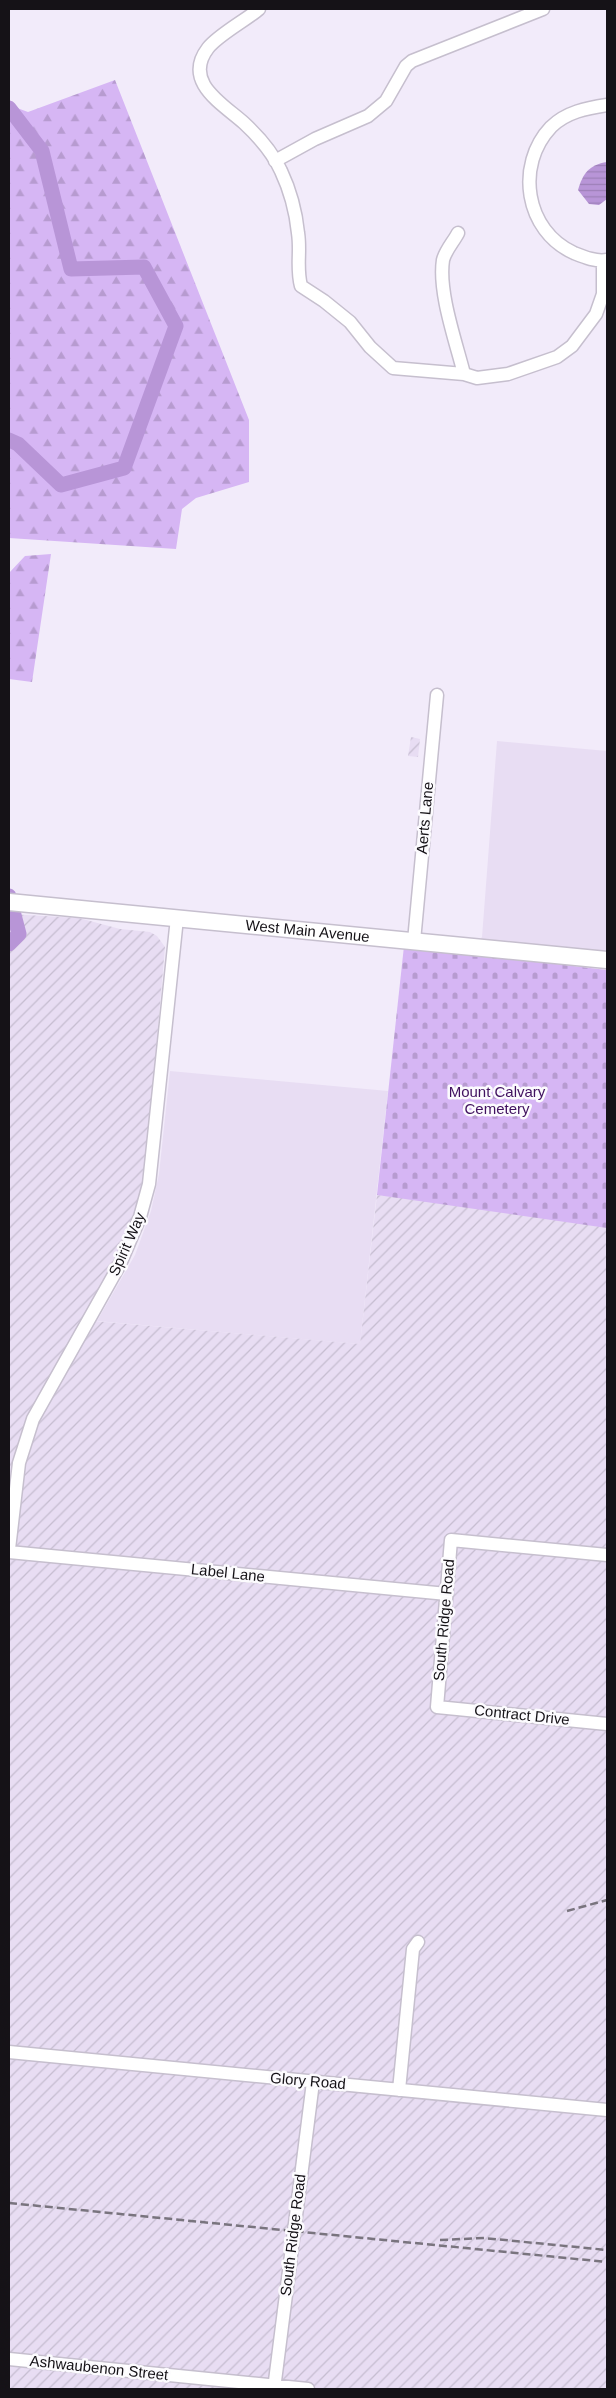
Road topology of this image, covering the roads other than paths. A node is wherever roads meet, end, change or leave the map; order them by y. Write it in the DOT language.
graph roads {
  1 [pos="259,9"];
  2 [pos="544,9"];
  3 [pos="607,105"];
  4 [pos="275,161"];
  5 [pos="458,233"];
  6 [pos="605,260"];
  7 [pos="464,374"];
  8 [pos="437,695"];
  9 [pos="9,902"];
  10 [pos="177,918"];
  11 [pos="414,941"];
  12 [pos="607,960"];
  13 [pos="9,1551"];
  14 [pos="607,1555"];
  15 [pos="447,1594"];
  16 [pos="437,1707"];
  17 [pos="607,1724"];
  18 [pos="418,1942"];
  19 [pos="9,2052"];
  20 [pos="313,2082"];
  21 [pos="399,2090"];
  22 [pos="607,2110"];
  23 [pos="9,2359"];
  24 [pos="274,2387"];
  25 [pos="308,2389"];
  1 -- 4 [label="street"];
  2 -- 4 [label="street"];
  3 -- 6 [label="street"];
  4 -- 7 [label="street"];
  5 -- 7 [label="street"];
  6 -- 7 [label="street"];
  8 -- 11 [label="street, Aerts Lane"];
  9 -- 10 [label="main road, West Main Avenue"];
  10 -- 11 [label="main road, West Main Avenue"];
  10 -- 13 [label="street, Spirit Way"];
  11 -- 12 [label="main road, West Main Avenue"];
  13 -- 15 [label="street, Label Lane"];
  14 -- 15 [label="street, South Ridge Road"];
  15 -- 16 [label="street, South Ridge Road"];
  16 -- 17 [label="street, Contract Drive"];
  18 -- 21 [label="street"];
  19 -- 20 [label="street, Glory Road"];
  20 -- 21 [label="street, Glory Road"];
  20 -- 24 [label="street, South Ridge Road"];
  21 -- 22 [label="street, Glory Road"];
  23 -- 24 [label="street, Ashwaubenon Street"];
  24 -- 25 [label="street, Ashwaubenon Street"];
}
